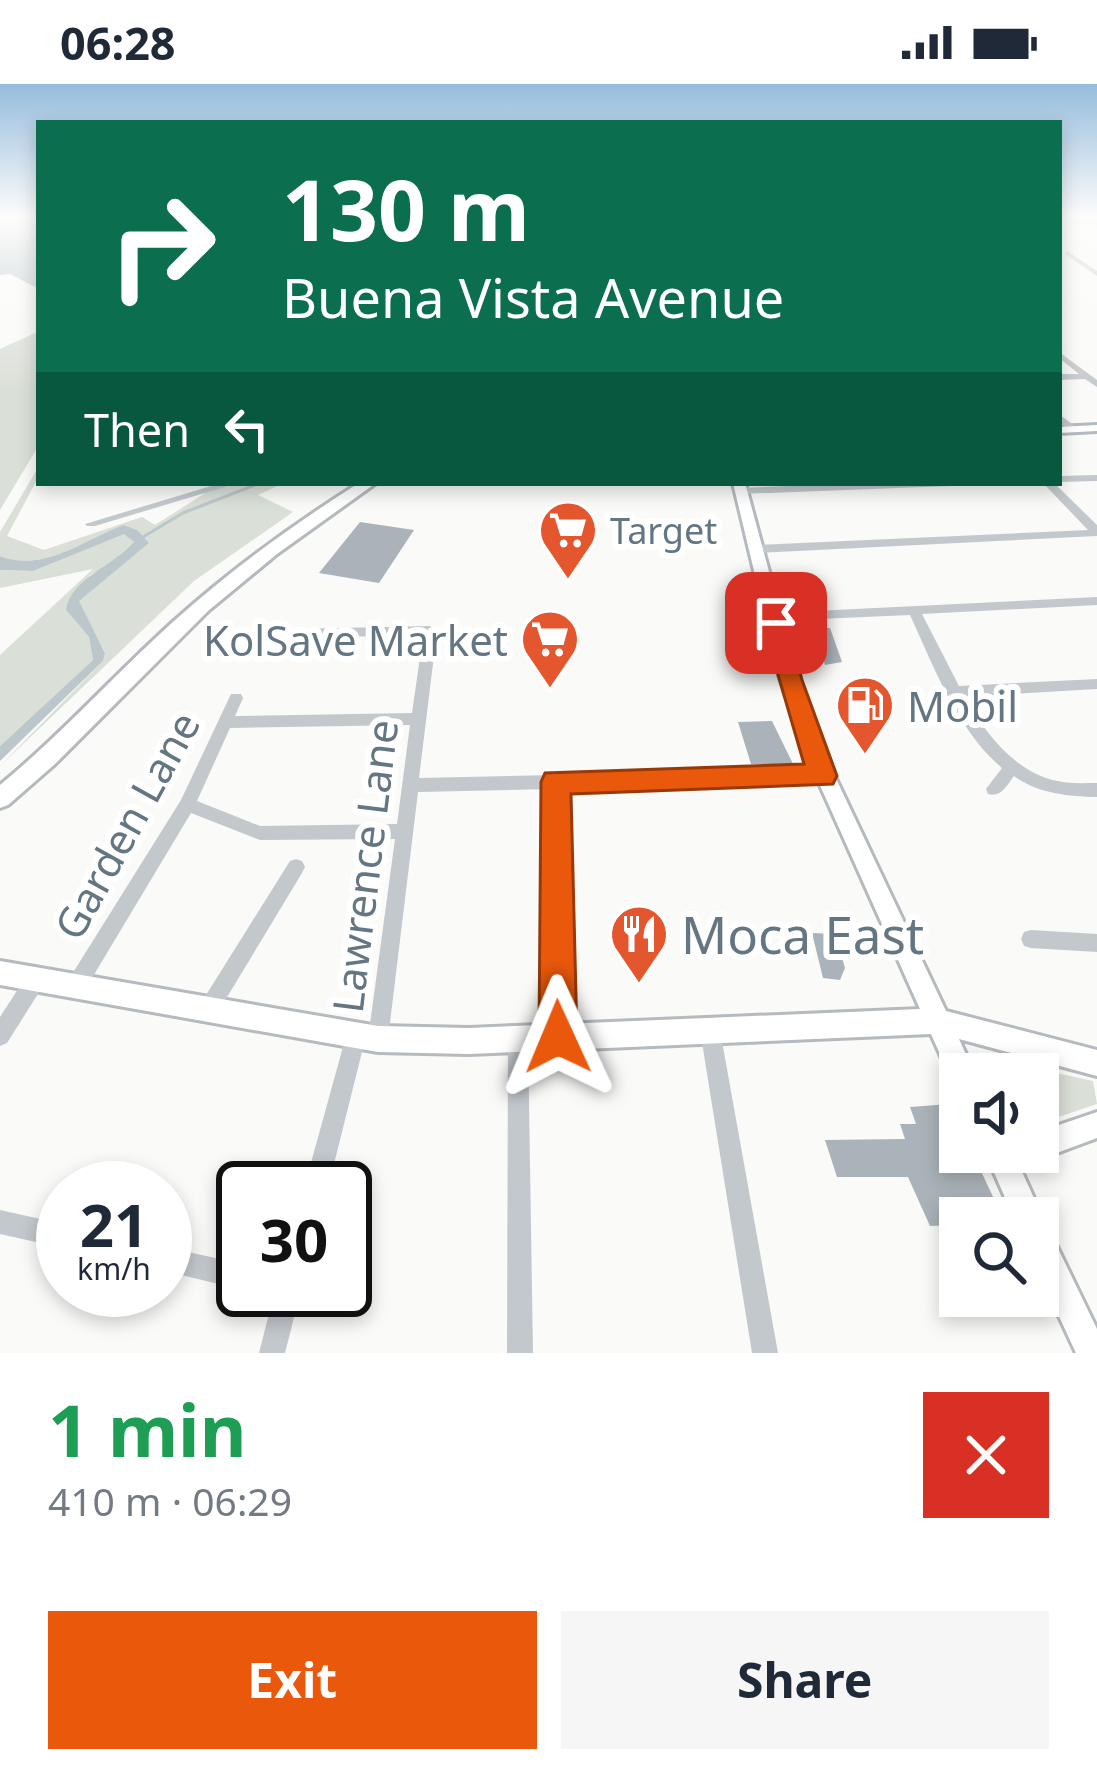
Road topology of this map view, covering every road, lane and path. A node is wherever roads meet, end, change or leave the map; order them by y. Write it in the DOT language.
graph roads {
  1 [pos="1062,356"];
  2 [pos="1062,377"];
  3 [pos="1092,380"];
  4 [pos="1097,428"];
  5 [pos="1066,429"];
  6 [pos="1097,478"];
  7 [pos="1062,479"];
  8 [pos="189,486"];
  9 [pos="224,486"];
  10 [pos="364,486"];
  11 [pos="792,486"];
  12 [pos="1051,486"];
  13 [pos="740,487"];
  14 [pos="205,492"];
  15 [pos="91,524"];
  16 [pos="1097,533"];
  17 [pos="756,549"];
  18 [pos="1097,601"];
  19 [pos="914,610"];
  20 [pos="774,616"];
  21 [pos="298,632"];
  22 [pos="1097,684"];
  23 [pos="955,692"];
  24 [pos="236,698"];
  25 [pos="419,719"];
  26 [pos="226,722"];
  27 [pos="38,768"];
  28 [pos="1011,769"];
  29 [pos="823,776"];
  30 [pos="556,782"];
  31 [pos="411,785"];
  32 [pos="994,789"];
  33 [pos="1097,790"];
  34 [pos="0,798"];
  35 [pos="187,804"];
  36 [pos="0,816"];
  37 [pos="405,831"];
  38 [pos="296,867"];
  39 [pos="1031,939"];
  40 [pos="1097,943"];
  41 [pos="0,973"];
  42 [pos="36,979"];
  43 [pos="76,986"];
  44 [pos="208,1010"];
  45 [pos="938,1021"];
  46 [pos="710,1030"];
  47 [pos="0,1036"];
  48 [pos="367,1037"];
  49 [pos="558,1037"];
  50 [pos="518,1039"];
  51 [pos="952,1053"];
  52 [pos="1097,1063"];
  53 [pos="1097,1125"];
  54 [pos="1059,1139"];
  55 [pos="325,1161"];
  56 [pos="0,1222"];
  57 [pos="36,1230"];
  58 [pos="1059,1283"];
  59 [pos="281,1317"];
  60 [pos="272,1353"];
  61 [pos="520,1353"];
  62 [pos="765,1353"];
  63 [pos="1092,1353"];
  1 -- 3 [label="street"];
  2 -- 3 [label="street"];
  4 -- 5 [label="main road"];
  6 -- 7 [label="street"];
  8 -- 14 [label="street"];
  9 -- 14 [label="street"];
  10 -- 27 [label="highway"];
  11 -- 13 [label="street"];
  12 -- 16 [label="street"];
  13 -- 17 [label="main road"];
  14 -- 15 [label="street"];
  16 -- 17 [label="street"];
  17 -- 20 [label="main road"];
  18 -- 19 [label="street"];
  19 -- 20 [label="street"];
  19 -- 23 [label="street"];
  20 -- 29 [label="main road"];
  21 -- 25 [label="street, Lawrence Lane"];
  22 -- 23 [label="street"];
  23 -- 28 [label="street"];
  24 -- 26 [label="street, Garden Lane"];
  25 -- 26 [label="street"];
  25 -- 31 [label="street, Lawrence Lane"];
  26 -- 35 [label="street, Garden Lane"];
  27 -- 34 [label="highway"];
  27 -- 36 [label="highway"];
  28 -- 32 [label="street"];
  28 -- 33 [label="street"];
  29 -- 30 [label="street"];
  29 -- 45 [label="main road"];
  30 -- 31 [label="street"];
  30 -- 49 [label="street"];
  31 -- 37 [label="street, Lawrence Lane"];
  35 -- 37 [label="street"];
  35 -- 43 [label="street, Garden Lane"];
  37 -- 48 [label="street, Lawrence Lane"];
  38 -- 44 [label="street"];
  39 -- 40 [label="street"];
  41 -- 42 [label="main road"];
  42 -- 43 [label="main road"];
  42 -- 47 [label="street"];
  43 -- 44 [label="main road"];
  44 -- 48 [label="main road"];
  45 -- 46 [label="main road"];
  45 -- 51 [label="main road"];
  45 -- 52 [label="main road"];
  46 -- 49 [label="main road"];
  46 -- 62 [label="street"];
  48 -- 50 [label="main road"];
  48 -- 55 [label="street, Lawrence Lane"];
  49 -- 50 [label="main road"];
  50 -- 61 [label="street"];
  53 -- 54 [label="main road"];
  56 -- 57 [label="street"];
  58 -- 63 [label="main road"];
  59 -- 60 [label="street"];
}
